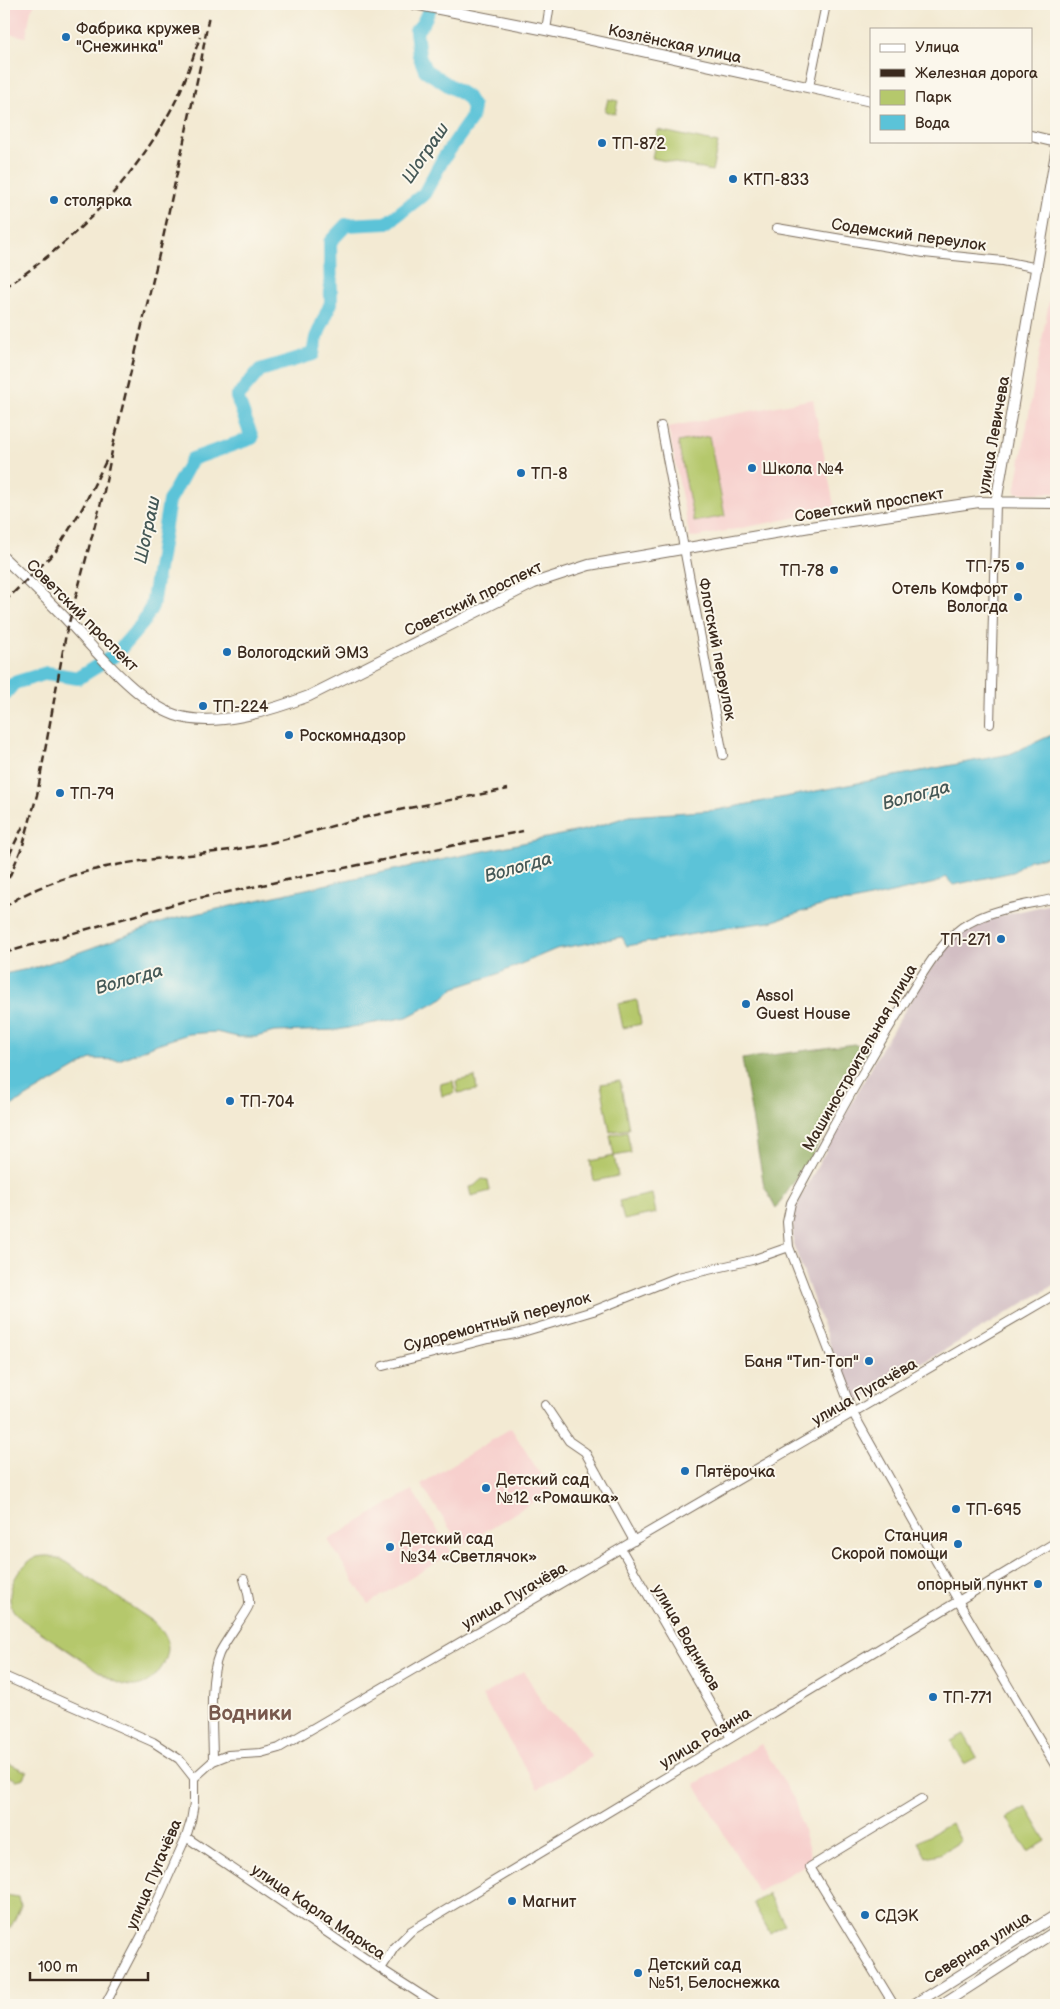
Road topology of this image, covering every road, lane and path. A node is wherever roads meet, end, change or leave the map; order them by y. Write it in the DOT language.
graph roads {
  1 [pos="414,4"];
  2 [pos="550,4"];
  3 [pos="826,4"];
  4 [pos="546,30"];
  5 [pos="809,88"];
  6 [pos="870,101"];
  7 [pos="1032,136"];
  8 [pos="1056,142"];
  9 [pos="1056,154"];
  10 [pos="777,228"];
  11 [pos="1038,268"];
  12 [pos="661,426"];
  13 [pos="996,503"];
  14 [pos="1056,503"];
  15 [pos="685,549"];
  16 [pos="4,558"];
  17 [pos="990,724"];
  18 [pos="723,755"];
  19 [pos="1056,898"];
  20 [pos="788,1247"];
  21 [pos="1056,1294"];
  22 [pos="384,1366"];
  23 [pos="545,1405"];
  24 [pos="853,1413"];
  25 [pos="634,1541"];
  26 [pos="1056,1542"];
  27 [pos="620,1549"];
  28 [pos="244,1578"];
  29 [pos="959,1601"];
  30 [pos="4,1676"];
  31 [pos="730,1738"];
  32 [pos="1053,1756"];
  33 [pos="213,1762"];
  34 [pos="1056,1767"];
  35 [pos="194,1778"];
  36 [pos="922,1800"];
  37 [pos="186,1838"];
  38 [pos="1056,1914"];
  39 [pos="1056,1931"];
  40 [pos="972,1967"];
  41 [pos="381,1969"];
  42 [pos="953,1980"];
  43 [pos="980,1980"];
  44 [pos="962,1991"];
  45 [pos="105,2005"];
  46 [pos="438,2005"];
  47 [pos="894,2005"];
  48 [pos="913,2005"];
  49 [pos="941,2005"];
  1 -- 4 [label="street, Козлёнская улица"];
  2 -- 4 [label="street"];
  3 -- 5 [label="street"];
  4 -- 5 [label="street, Козлёнская улица"];
  5 -- 6 [label="street, Козлёнская улица"];
  7 -- 8 [label="street"];
  9 -- 11 [label="street, улица Левичева"];
  10 -- 11 [label="street, Содемский переулок"];
  11 -- 13 [label="street, улица Левичева"];
  12 -- 15 [label="street, Флотский переулок"];
  13 -- 14 [label="street, Советский проспект"];
  13 -- 15 [label="street, Советский проспект"];
  13 -- 17 [label="street, улица Левичева"];
  15 -- 16 [label="street, Советский проспект"];
  15 -- 18 [label="street, Флотский переулок"];
  19 -- 20 [label="street, Машиностроительная улица"];
  20 -- 22 [label="street, Судоремонтный переулок"];
  20 -- 24 [label="street, Машиностроительная улица"];
  21 -- 24 [label="street, улица Пугачёва"];
  23 -- 25 [label="street"];
  24 -- 25 [label="street, улица Пугачёва"];
  24 -- 29 [label="street, Машиностроительная улица"];
  25 -- 27 [label="street, улица Пугачёва"];
  26 -- 29 [label="street, улица Разина"];
  27 -- 31 [label="street, улица Водников"];
  27 -- 33 [label="street, улица Пугачёва"];
  28 -- 33 [label="street"];
  29 -- 31 [label="street, улица Разина"];
  29 -- 32 [label="street, Машиностроительная улица"];
  30 -- 35 [label="street"];
  31 -- 41 [label="street, улица Разина"];
  32 -- 34 [label="street, Машиностроительная улица"];
  33 -- 35 [label="street, улица Пугачёва"];
  35 -- 37 [label="street, улица Пугачёва"];
  36 -- 47 [label="street"];
  37 -- 41 [label="street, улица Карла Маркса"];
  37 -- 45 [label="street, улица Пугачёва"];
  38 -- 40 [label="street, Северная улица"];
  39 -- 43 [label="street, Северная улица"];
  40 -- 42 [label="street, Северная улица"];
  40 -- 43 [label="street"];
  40 -- 44 [label="street"];
  41 -- 46 [label="street, улица Карла Маркса"];
  42 -- 44 [label="street"];
  42 -- 48 [label="street, Северная улица"];
  43 -- 44 [label="street, Северная улица"];
  44 -- 49 [label="street, Северная улица"];
}
